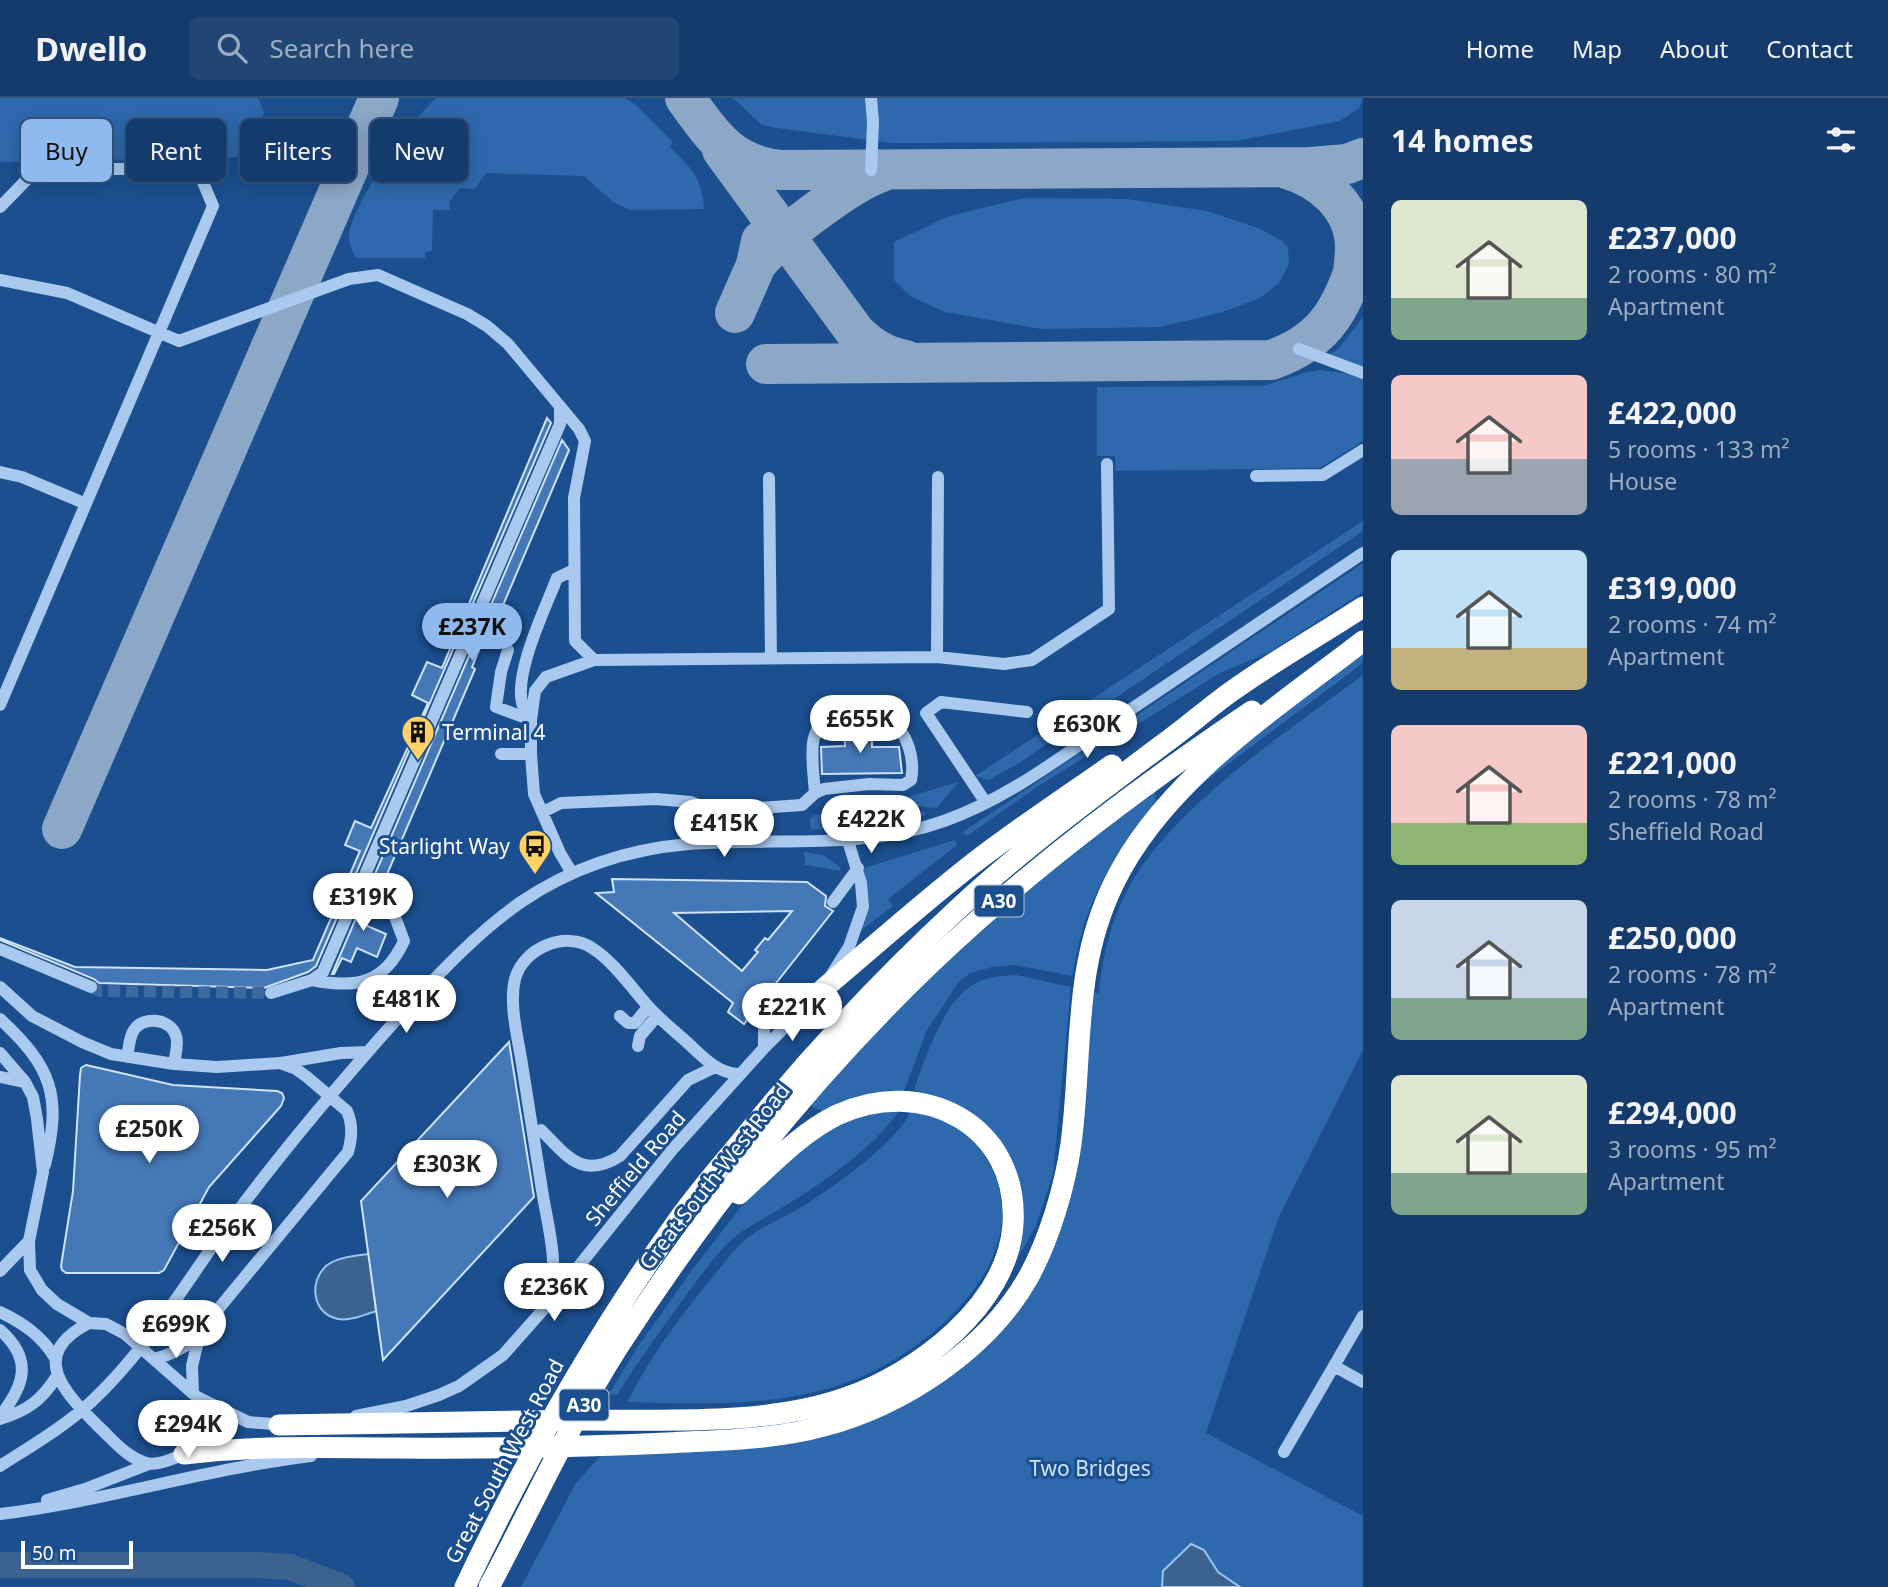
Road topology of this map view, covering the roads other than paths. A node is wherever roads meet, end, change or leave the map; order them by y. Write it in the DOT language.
graph roads {
  1 [pos="871,98"];
  2 [pos="871,170"];
  3 [pos="0,207"];
  4 [pos="0,280"];
  5 [pos="159,333"];
  6 [pos="1299,349"];
  7 [pos="1363,373"];
  8 [pos="560,408"];
  9 [pos="1363,450"];
  10 [pos="1107,464"];
  11 [pos="0,472"];
  12 [pos="1256,476"];
  13 [pos="938,477"];
  14 [pos="769,478"];
  15 [pos="84,503"];
  16 [pos="1363,553"];
  17 [pos="574,570"];
  18 [pos="1363,607"];
  19 [pos="1363,638"];
  20 [pos="508,650"];
  21 [pos="937,657"];
  22 [pos="771,658"];
  23 [pos="594,660"];
  24 [pos="3,689"];
  25 [pos="1233,691"];
  26 [pos="0,705"];
  27 [pos="1027,712"];
  28 [pos="531,720"];
  29 [pos="501,754"];
  30 [pos="531,754"];
  31 [pos="815,793"];
  32 [pos="986,803"];
  33 [pos="543,812"];
  34 [pos="848,841"];
  35 [pos="858,868"];
  36 [pos="572,873"];
  37 [pos="363,879"];
  38 [pos="833,902"];
  39 [pos="0,949"];
  40 [pos="313,980"];
  41 [pos="0,987"];
  42 [pos="91,987"];
  43 [pos="822,990"];
  44 [pos="271,993"];
  45 [pos="768,994"];
  46 [pos="653,1011"];
  47 [pos="620,1016"];
  48 [pos="0,1019"];
  49 [pos="638,1046"];
  50 [pos="764,1048"];
  51 [pos="368,1052"];
  52 [pos="0,1053"];
  53 [pos="127,1057"];
  54 [pos="280,1063"];
  55 [pos="174,1064"];
  56 [pos="715,1067"];
  57 [pos="739,1074"];
  58 [pos="0,1077"];
  59 [pos="25,1082"];
  60 [pos="330,1096"];
  61 [pos="541,1130"];
  62 [pos="43,1172"];
  63 [pos="696,1233"];
  64 [pos="29,1241"];
  65 [pos="0,1271"];
  66 [pos="550,1302"];
  67 [pos="0,1312"];
  68 [pos="1363,1316"];
  69 [pos="89,1323"];
  70 [pos="0,1330"];
  71 [pos="201,1334"];
  72 [pos="55,1358"];
  73 [pos="154,1359"];
  74 [pos="1334,1366"];
  75 [pos="57,1376"];
  76 [pos="1363,1382"];
  77 [pos="195,1395"];
  78 [pos="0,1418"];
  79 [pos="279,1425"];
  80 [pos="381,1448"];
  81 [pos="1284,1452"];
  82 [pos="184,1454"];
  83 [pos="149,1464"];
  84 [pos="0,1466"];
  85 [pos="0,1514"];
  86 [pos="465,1587"];
  87 [pos="489,1587"];
  1 -- 2 [label="street"];
  3 -- 5 [label="street"];
  4 -- 5 [label="street"];
  5 -- 8 [label="street"];
  5 -- 24 [label="street"];
  6 -- 7 [label="street"];
  8 -- 17 [label="street"];
  8 -- 37 [label="street"];
  9 -- 12 [label="street"];
  10 -- 21 [label="street"];
  11 -- 15 [label="street"];
  13 -- 21 [label="street"];
  14 -- 22 [label="street"];
  16 -- 32 [label="street"];
  17 -- 23 [label="street"];
  17 -- 28 [label="street"];
  18 -- 25 [label="highway, Great South West Road / A30"];
  19 -- 63 [label="highway, Great South-West Road / A30"];
  19 -- 80 [label="highway"];
  20 -- 28 [label="street"];
  21 -- 22 [label="street"];
  22 -- 23 [label="street"];
  23 -- 28 [label="street"];
  24 -- 26 [label="street"];
  25 -- 43 [label="highway"];
  25 -- 86 [label="highway, Great South West Road / A30"];
  27 -- 32 [label="street"];
  28 -- 30 [label="street"];
  29 -- 30 [label="street"];
  30 -- 33 [label="street"];
  31 -- 31 [label="street"];
  31 -- 33 [label="street"];
  32 -- 34 [label="street"];
  33 -- 36 [label="street"];
  34 -- 35 [label="street, Sheffield Road"];
  34 -- 36 [label="street"];
  35 -- 38 [label="street"];
  35 -- 43 [label="street, Sheffield Road"];
  36 -- 51 [label="street"];
  37 -- 40 [label="street"];
  37 -- 40 [label="street"];
  39 -- 42 [label="street"];
  40 -- 44 [label="street"];
  41 -- 53 [label="street"];
  43 -- 50 [label="street, Sheffield Road"];
  45 -- 50 [label="street"];
  46 -- 47 [label="street"];
  46 -- 49 [label="street"];
  46 -- 56 [label="street"];
  46 -- 66 [label="street"];
  48 -- 62 [label="street"];
  50 -- 57 [label="street, Sheffield Road"];
  51 -- 54 [label="street"];
  51 -- 60 [label="street"];
  52 -- 59 [label="street"];
  53 -- 55 [label="street"];
  53 -- 55 [label="street"];
  54 -- 55 [label="street"];
  54 -- 60 [label="street"];
  56 -- 57 [label="street"];
  56 -- 61 [label="street"];
  57 -- 66 [label="street, Sheffield Road"];
  58 -- 59 [label="street"];
  59 -- 62 [label="street"];
  60 -- 71 [label="street"];
  60 -- 84 [label="street"];
  62 -- 64 [label="street"];
  63 -- 79 [label="highway"];
  63 -- 87 [label="highway, Great South-West Road / A30"];
  64 -- 65 [label="street"];
  64 -- 69 [label="street"];
  66 -- 79 [label="street, Sheffield Road"];
  67 -- 72 [label="street"];
  68 -- 74 [label="street"];
  69 -- 72 [label="street"];
  69 -- 73 [label="street, Sheffield Road"];
  70 -- 78 [label="street"];
  71 -- 73 [label="street"];
  71 -- 77 [label="street"];
  72 -- 75 [label="street"];
  73 -- 77 [label="street, Sheffield Road"];
  74 -- 76 [label="street"];
  74 -- 81 [label="street"];
  75 -- 78 [label="street"];
  75 -- 83 [label="street"];
  77 -- 79 [label="street, Sheffield Road"];
  77 -- 82 [label="street"];
  80 -- 82 [label="highway"];
  80 -- 85 [label="street"];
  82 -- 83 [label="street"];
  83 -- 85 [label="street"];
}
